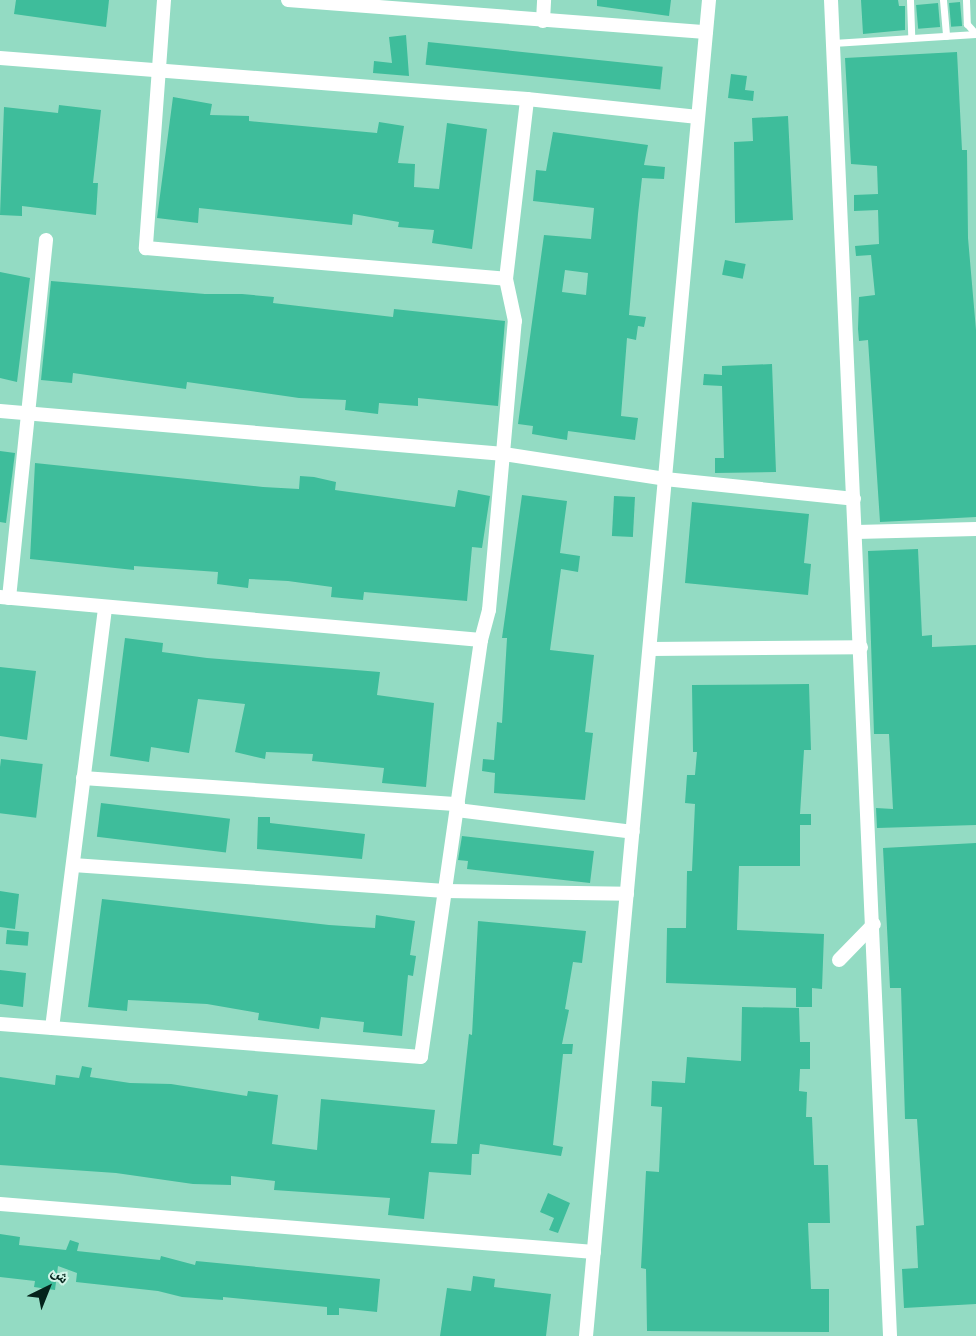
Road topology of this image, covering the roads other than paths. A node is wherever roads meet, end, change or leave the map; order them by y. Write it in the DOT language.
graph roads {
  1 [pos="164,0"];
  2 [pos="288,0"];
  3 [pos="544,0"];
  4 [pos="709,0"];
  5 [pos="831,0"];
  6 [pos="910,0"];
  7 [pos="943,0"];
  8 [pos="966,0"];
  9 [pos="543,21"];
  10 [pos="703,29"];
  11 [pos="976,34"];
  12 [pos="946,36"];
  13 [pos="911,38"];
  14 [pos="833,43"];
  15 [pos="0,58"];
  16 [pos="156,72"];
  17 [pos="527,99"];
  18 [pos="698,117"];
  19 [pos="46,240"];
  20 [pos="506,279"];
  21 [pos="0,411"];
  22 [pos="26,414"];
  23 [pos="504,454"];
  24 [pos="665,479"];
  25 [pos="854,499"];
  26 [pos="976,529"];
  27 [pos="856,532"];
  28 [pos="5,597"];
  29 [pos="105,607"];
  30 [pos="481,640"];
  31 [pos="861,648"];
  32 [pos="650,649"];
  33 [pos="84,778"];
  34 [pos="458,807"];
  35 [pos="633,832"];
  36 [pos="73,865"];
  37 [pos="446,891"];
  38 [pos="627,894"];
  39 [pos="874,924"];
  40 [pos="839,960"];
  41 [pos="0,1024"];
  42 [pos="52,1028"];
  43 [pos="0,1204"];
  44 [pos="594,1252"];
  45 [pos="586,1336"];
  46 [pos="890,1336"];
  1 -- 16 [label="street"];
  2 -- 9 [label="street"];
  3 -- 9 [label="street"];
  4 -- 10 [label="street"];
  5 -- 14 [label="street"];
  6 -- 13 [label="lane"];
  7 -- 12 [label="lane"];
  8 -- 11 [label="lane"];
  9 -- 10 [label="street"];
  10 -- 18 [label="street"];
  11 -- 12 [label="lane"];
  12 -- 13 [label="lane"];
  13 -- 14 [label="lane"];
  14 -- 25 [label="street"];
  15 -- 16 [label="street"];
  16 -- 17 [label="street"];
  16 -- 20 [label="street"];
  17 -- 18 [label="street"];
  17 -- 20 [label="street"];
  18 -- 24 [label="street"];
  19 -- 22 [label="street"];
  20 -- 23 [label="street"];
  21 -- 22 [label="street"];
  22 -- 23 [label="street"];
  22 -- 28 [label="street"];
  23 -- 24 [label="street"];
  23 -- 30 [label="street"];
  24 -- 25 [label="street"];
  24 -- 32 [label="street"];
  25 -- 27 [label="street"];
  26 -- 27 [label="street"];
  27 -- 31 [label="street"];
  28 -- 29 [label="street"];
  29 -- 30 [label="street"];
  29 -- 33 [label="street"];
  30 -- 34 [label="street"];
  31 -- 32 [label="street"];
  31 -- 39 [label="street"];
  32 -- 35 [label="street"];
  33 -- 34 [label="street"];
  33 -- 36 [label="street"];
  34 -- 35 [label="street"];
  34 -- 37 [label="street"];
  35 -- 38 [label="street"];
  36 -- 37 [label="street"];
  36 -- 42 [label="street"];
  37 -- 38 [label="street"];
  37 -- 42 [label="street"];
  38 -- 44 [label="street"];
  39 -- 40 [label="street"];
  39 -- 46 [label="street"];
  41 -- 42 [label="street"];
  43 -- 44 [label="street"];
  44 -- 45 [label="street"];
}
